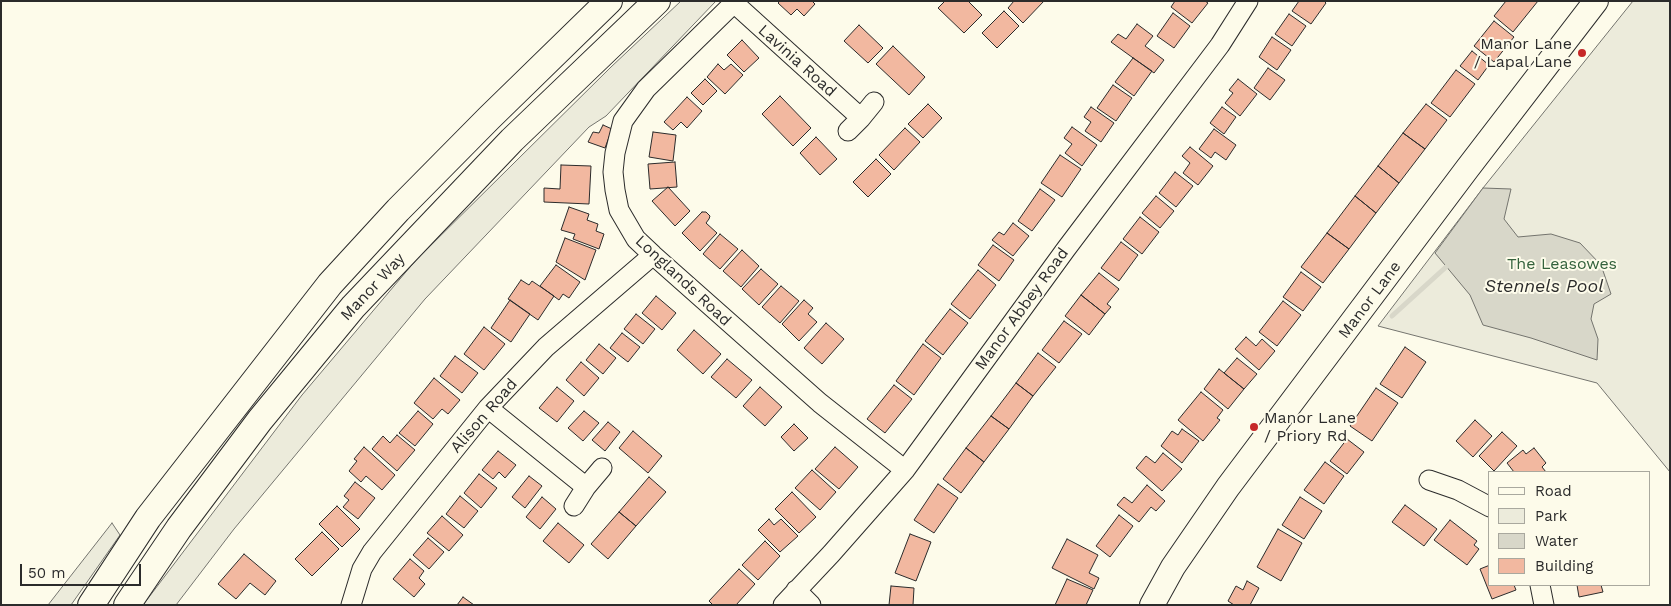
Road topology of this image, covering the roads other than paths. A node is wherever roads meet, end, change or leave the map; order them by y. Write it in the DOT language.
graph roads {
  1 [pos="609,1"];
  2 [pos="657,1"];
  3 [pos="1248,1"];
  4 [pos="1596,1"];
  5 [pos="735,2"];
  6 [pos="874,102"];
  7 [pos="653,255"];
  8 [pos="488,408"];
  9 [pos="602,468"];
  10 [pos="905,470"];
  11 [pos="1429,480"];
  12 [pos="586,487"];
  13 [pos="574,506"];
  14 [pos="1488,506"];
  15 [pos="1540,586"];
  16 [pos="796,590"];
  17 [pos="91,605"];
  18 [pos="127,605"];
  19 [pos="351,605"];
  20 [pos="783,605"];
  21 [pos="811,605"];
  22 [pos="1152,605"];
  23 [pos="1544,605"];
  1 -- 17 [label="highway, Manor Way"];
  2 -- 18 [label="highway, Manor Way"];
  3 -- 10 [label="street, Manor Abbey Road"];
  4 -- 22 [label="main road, Manor Lane"];
  5 -- 6 [label="street, Lavinia Road"];
  5 -- 7 [label="street, Longlands Road"];
  7 -- 8 [label="street, Alison Road"];
  7 -- 10 [label="street, Longlands Road"];
  8 -- 12 [label="street"];
  8 -- 19 [label="street, Alison Road"];
  9 -- 12 [label="street"];
  10 -- 16 [label="street, Manor Abbey Road"];
  11 -- 14 [label="street"];
  12 -- 13 [label="street"];
  15 -- 23 [label="street"];
  16 -- 20 [label="street, Manor Abbey Road"];
  16 -- 21 [label="street"];
}
